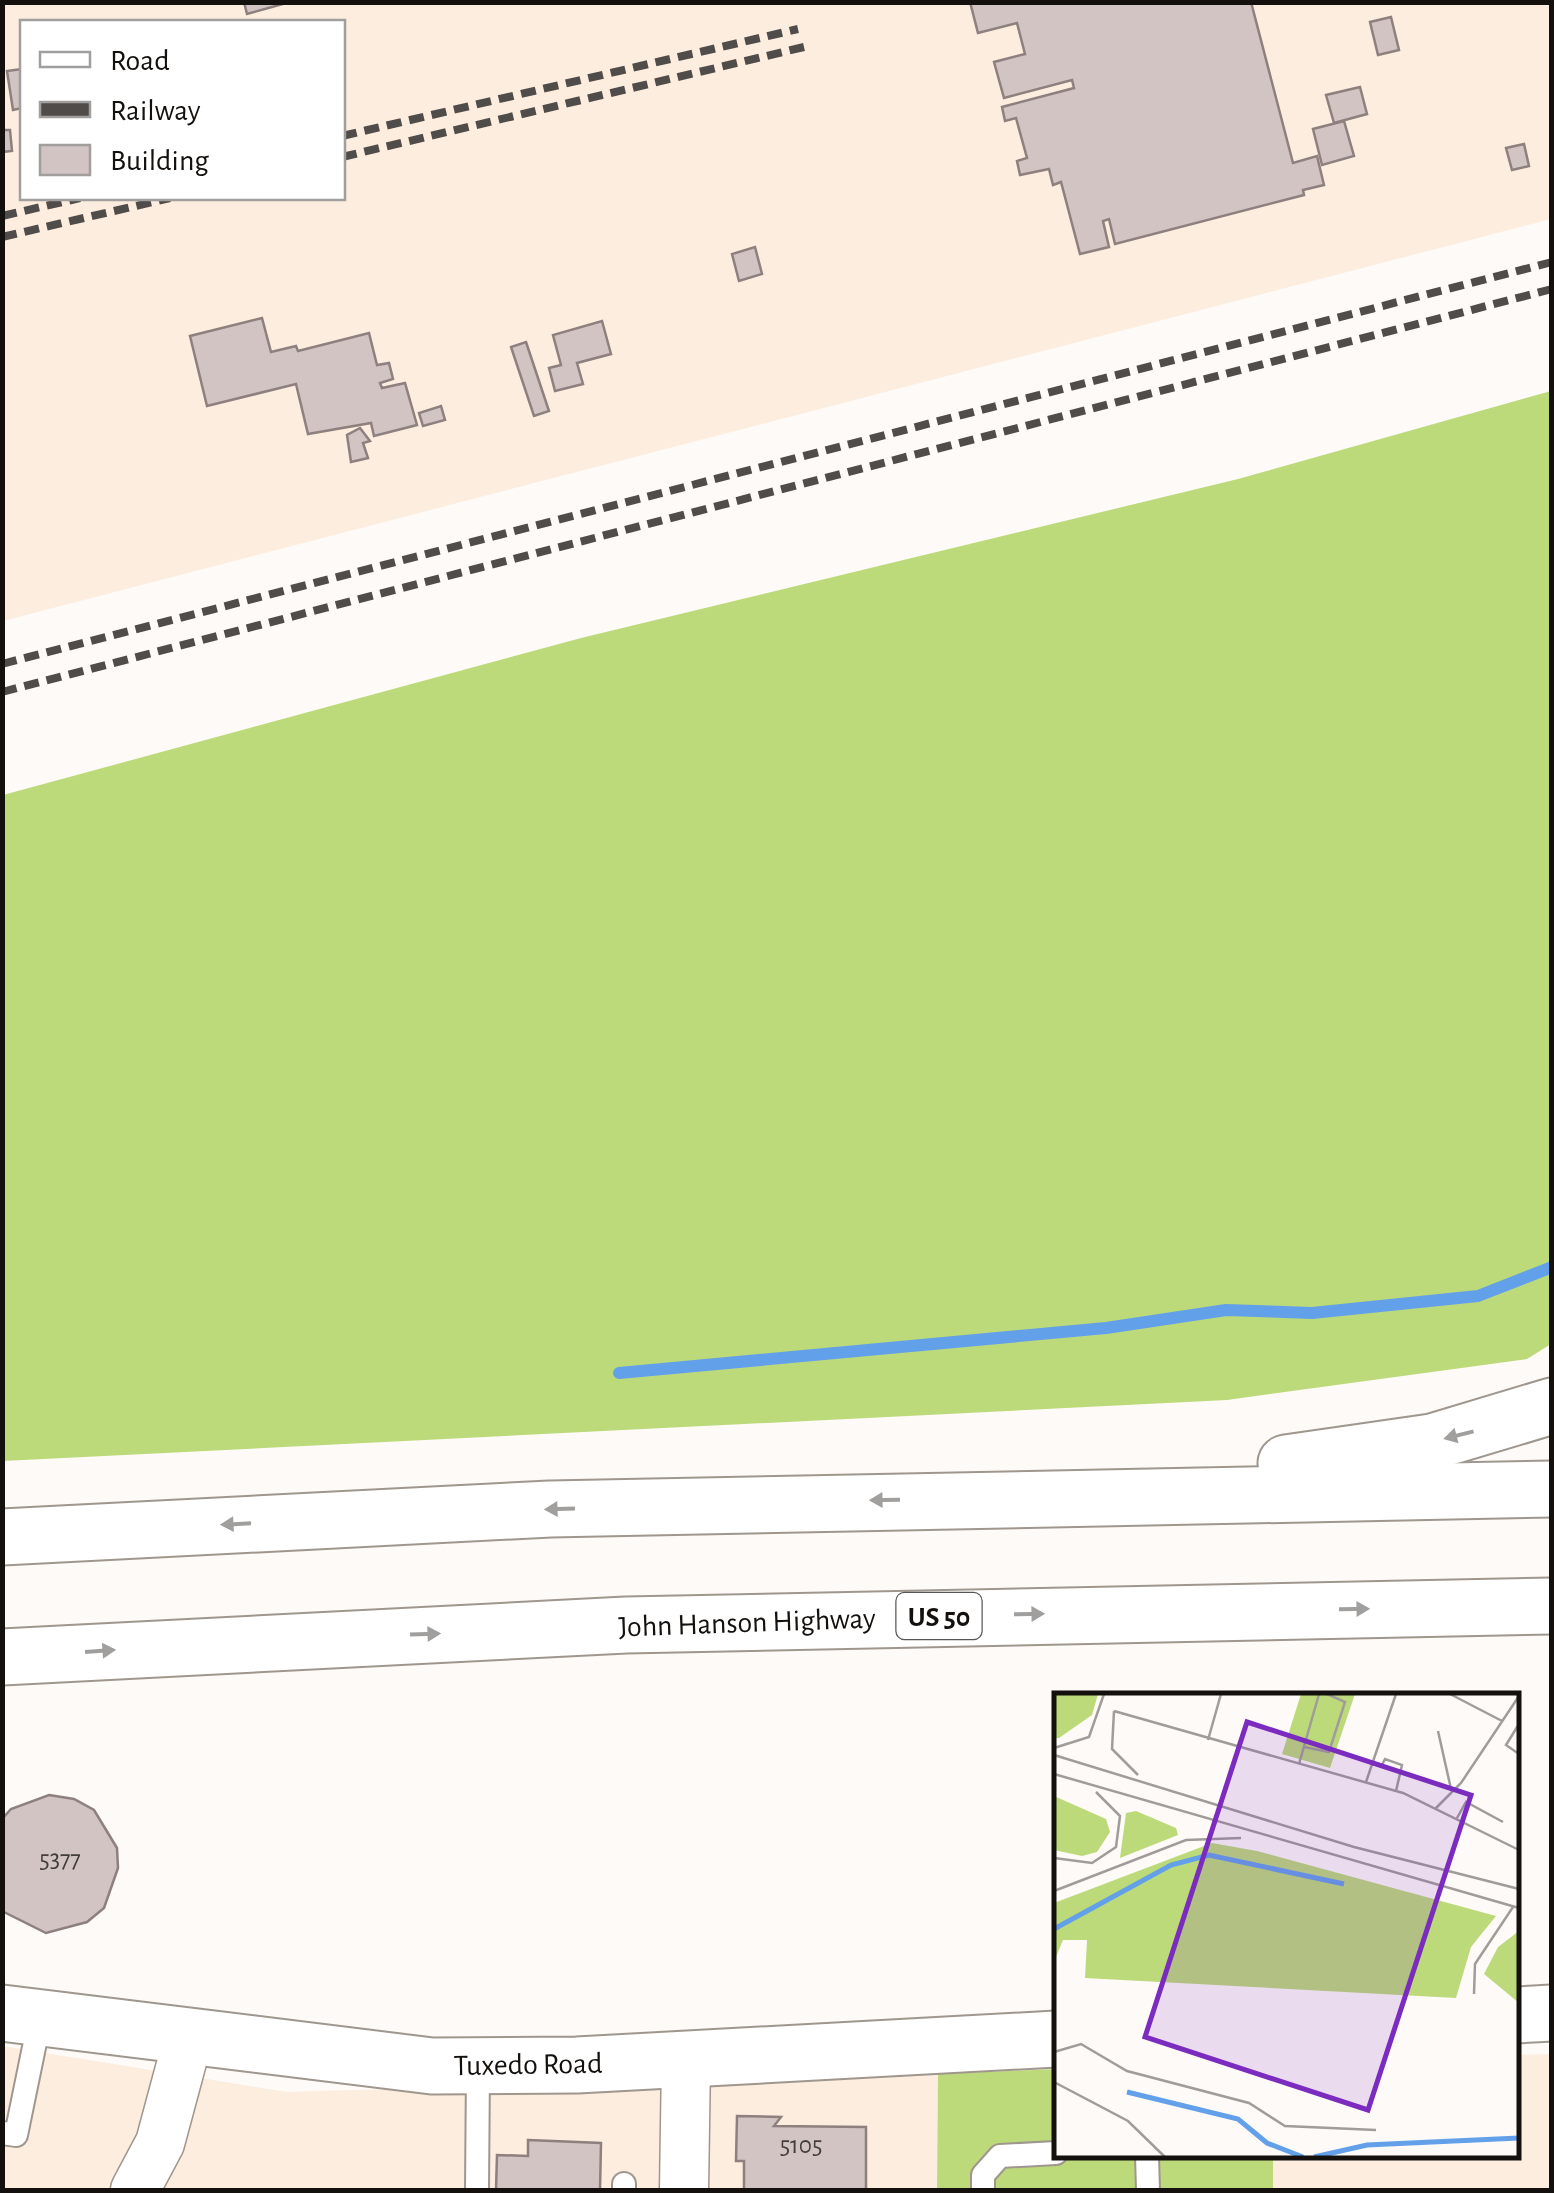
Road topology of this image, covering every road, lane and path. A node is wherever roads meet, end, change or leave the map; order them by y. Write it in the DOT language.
graph roads {
  1 [pos="1552,1406"];
  2 [pos="1552,1490"];
  3 [pos="982,1498"];
  4 [pos="2,1536"];
  5 [pos="1552,1606"];
  6 [pos="2,1657"];
  7 [pos="1552,2014"];
  8 [pos="1519,2015"];
  9 [pos="21,2016"];
  10 [pos="188,2039"];
  11 [pos="1054,2039"];
  12 [pos="686,2060"];
  13 [pos="478,2066"];
  14 [pos="2,2133"];
  15 [pos="1054,2154"];
  16 [pos="1147,2158"];
  17 [pos="136,2190"];
  18 [pos="477,2190"];
  19 [pos="684,2190"];
  20 [pos="983,2190"];
  21 [pos="1148,2190"];
  1 -- 3 [label="main road, one-way"];
  2 -- 3 [label="main road"];
  3 -- 4 [label="main road, one-way"];
  6 -- 5 [label="main road, John Hanson Highway / US 50, one-way"];
  7 -- 8 [label="main road"];
  9 -- 10 [label="main road, Tuxedo Road"];
  9 -- 14 [label="lane"];
  10 -- 13 [label="main road, Tuxedo Road"];
  10 -- 17 [label="street"];
  11 -- 12 [label="main road, Tuxedo Road"];
  12 -- 13 [label="main road, Tuxedo Road"];
  12 -- 19 [label="street"];
  13 -- 18 [label="lane"];
  15 -- 20 [label="lane"];
  16 -- 21 [label="lane"];
}
